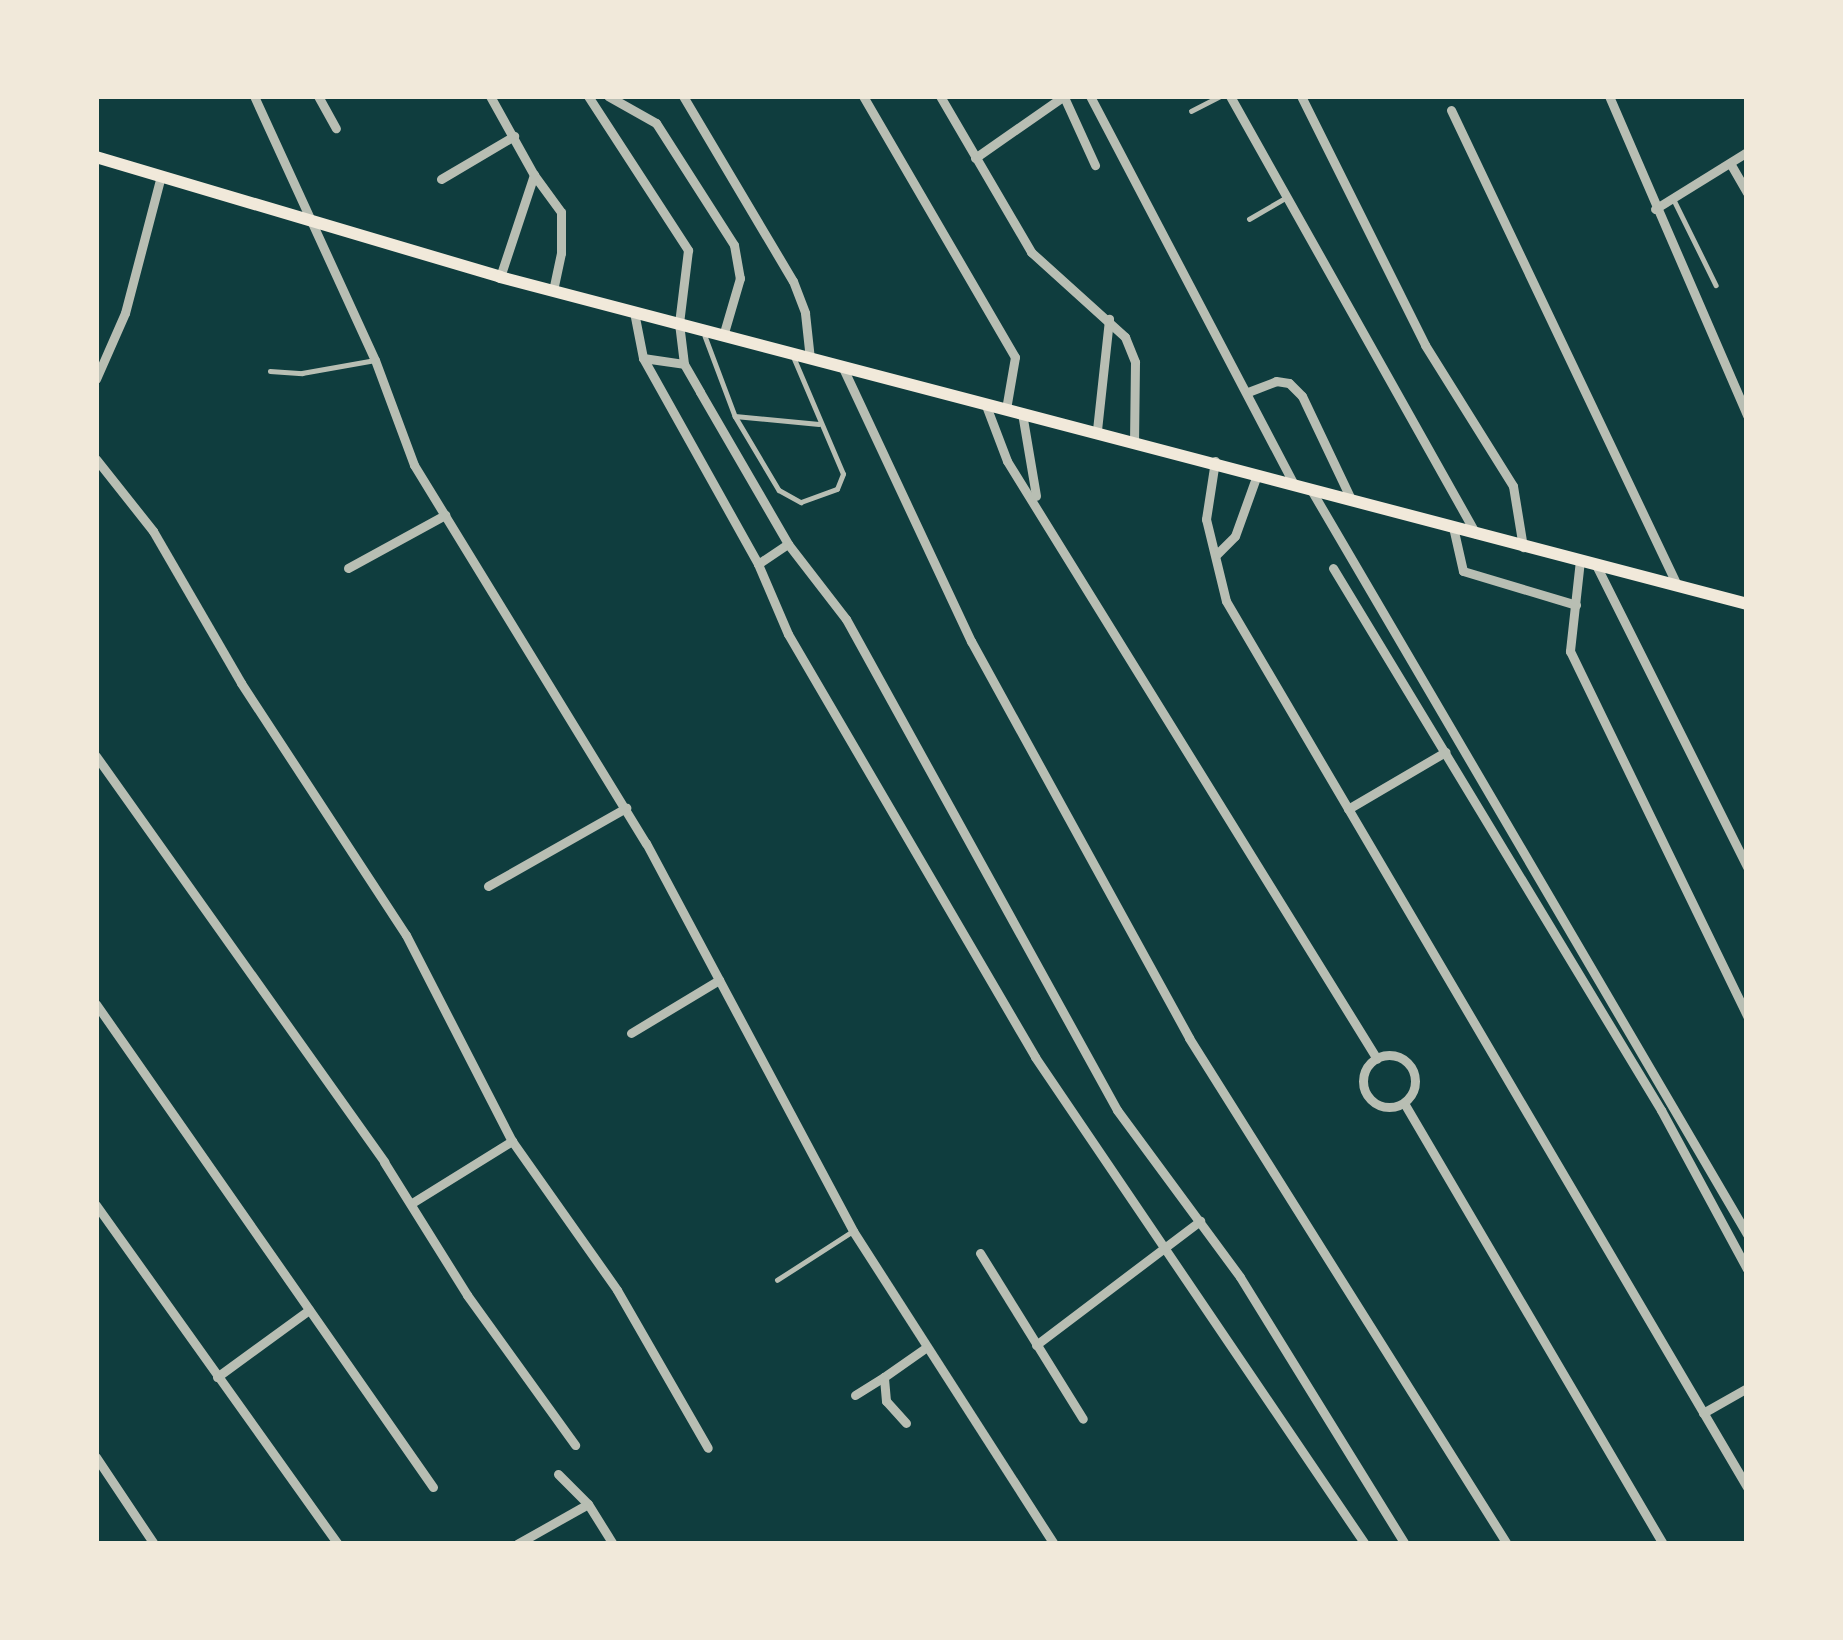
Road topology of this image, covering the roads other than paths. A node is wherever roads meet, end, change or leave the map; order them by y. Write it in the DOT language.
graph roads {
  1 [pos="254,96"];
  2 [pos="318,96"];
  3 [pos="490,96"];
  4 [pos="588,96"];
  5 [pos="608,96"];
  6 [pos="683,96"];
  7 [pos="863,96"];
  8 [pos="940,96"];
  9 [pos="1064,96"];
  10 [pos="1090,96"];
  11 [pos="1221,96"];
  12 [pos="1230,96"];
  13 [pos="1301,96"];
  14 [pos="1609,96"];
  15 [pos="1451,110"];
  16 [pos="1190,111"];
  17 [pos="336,128"];
  18 [pos="514,136"];
  19 [pos="1747,152"];
  20 [pos="96,157"];
  21 [pos="975,158"];
  22 [pos="1730,163"];
  23 [pos="1095,165"];
  24 [pos="161,176"];
  25 [pos="533,176"];
  26 [pos="441,179"];
  27 [pos="1747,193"];
  28 [pos="1287,197"];
  29 [pos="1673,197"];
  30 [pos="1655,209"];
  31 [pos="1249,219"];
  32 [pos="310,223"];
  33 [pos="500,277"];
  34 [pos="1716,285"];
  35 [pos="553,290"];
  36 [pos="634,312"];
  37 [pos="1109,319"];
  38 [pos="680,323"];
  39 [pos="704,331"];
  40 [pos="723,336"];
  41 [pos="793,355"];
  42 [pos="643,358"];
  43 [pos="810,359"];
  44 [pos="375,360"];
  45 [pos="684,364"];
  46 [pos="843,368"];
  47 [pos="270,371"];
  48 [pos="96,379"];
  49 [pos="1248,392"];
  50 [pos="985,403"];
  51 [pos="1006,409"];
  52 [pos="1022,413"];
  53 [pos="1747,415"];
  54 [pos="736,416"];
  55 [pos="819,424"];
  56 [pos="1096,430"];
  57 [pos="1134,440"];
  58 [pos="96,459"];
  59 [pos="1214,460"];
  60 [pos="1258,472"];
  61 [pos="1293,482"];
  62 [pos="1310,487"];
  63 [pos="1351,499"];
  64 [pos="1037,501"];
  65 [pos="445,515"];
  66 [pos="1453,527"];
  67 [pos="1476,533"];
  68 [pos="788,544"];
  69 [pos="1523,547"];
  70 [pos="1217,554"];
  71 [pos="1580,560"];
  72 [pos="758,563"];
  73 [pos="1596,565"];
  74 [pos="348,568"];
  75 [pos="1333,568"];
  76 [pos="1677,585"];
  77 [pos="1747,604"];
  78 [pos="1576,605"];
  79 [pos="1444,752"];
  80 [pos="96,756"];
  81 [pos="626,808"];
  82 [pos="1348,809"];
  83 [pos="1747,839"];
  84 [pos="1734,841"];
  85 [pos="1747,867"];
  86 [pos="488,886"];
  87 [pos="718,980"];
  88 [pos="96,1004"];
  89 [pos="1747,1016"];
  90 [pos="632,1033"];
  91 [pos="1377,1059"];
  92 [pos="1404,1103"];
  93 [pos="512,1142"];
  94 [pos="412,1203"];
  95 [pos="96,1205"];
  96 [pos="1200,1221"];
  97 [pos="853,1232"];
  98 [pos="1747,1234"];
  99 [pos="1166,1247"];
  100 [pos="980,1253"];
  101 [pos="1747,1269"];
  102 [pos="777,1280"];
  103 [pos="308,1310"];
  104 [pos="1036,1345"];
  105 [pos="924,1349"];
  106 [pos="217,1377"];
  107 [pos="884,1377"];
  108 [pos="1747,1388"];
  109 [pos="855,1395"];
  110 [pos="1703,1413"];
  111 [pos="1083,1419"];
  112 [pos="906,1423"];
  113 [pos="575,1445"];
  114 [pos="708,1448"];
  115 [pos="96,1457"];
  116 [pos="558,1474"];
  117 [pos="433,1487"];
  118 [pos="1747,1487"];
  119 [pos="588,1504"];
  120 [pos="154,1544"];
  121 [pos="338,1544"];
  122 [pos="517,1544"];
  123 [pos="613,1544"];
  124 [pos="1054,1544"];
  125 [pos="1365,1544"];
  126 [pos="1405,1544"];
  127 [pos="1507,1544"];
  128 [pos="1664,1544"];
  1 -- 32 [label="street"];
  2 -- 17 [label="street"];
  3 -- 18 [label="street"];
  4 -- 38 [label="street"];
  5 -- 40 [label="street"];
  6 -- 43 [label="street"];
  7 -- 51 [label="street"];
  8 -- 21 [label="street"];
  9 -- 21 [label="street"];
  9 -- 23 [label="street"];
  10 -- 49 [label="street"];
  11 -- 16 [label="lane"];
  12 -- 28 [label="street"];
  13 -- 69 [label="street"];
  14 -- 30 [label="street"];
  15 -- 76 [label="street"];
  18 -- 25 [label="street"];
  18 -- 26 [label="street"];
  19 -- 22 [label="street"];
  20 -- 24 [label="main road"];
  21 -- 37 [label="street"];
  22 -- 27 [label="street"];
  22 -- 29 [label="street"];
  24 -- 32 [label="main road"];
  24 -- 48 [label="street"];
  25 -- 33 [label="street"];
  25 -- 35 [label="street"];
  28 -- 31 [label="lane"];
  28 -- 67 [label="street"];
  29 -- 30 [label="street"];
  29 -- 34 [label="lane"];
  30 -- 53 [label="street"];
  32 -- 33 [label="main road"];
  32 -- 44 [label="street"];
  33 -- 35 [label="main road"];
  35 -- 36 [label="main road"];
  36 -- 38 [label="main road"];
  36 -- 42 [label="street"];
  37 -- 56 [label="street"];
  37 -- 57 [label="street"];
  38 -- 39 [label="main road"];
  38 -- 45 [label="street"];
  39 -- 40 [label="main road"];
  39 -- 54 [label="lane"];
  40 -- 41 [label="main road"];
  41 -- 43 [label="main road"];
  41 -- 55 [label="lane"];
  42 -- 45 [label="street"];
  42 -- 72 [label="street"];
  43 -- 46 [label="main road"];
  44 -- 47 [label="lane"];
  44 -- 65 [label="street"];
  45 -- 68 [label="street"];
  46 -- 50 [label="main road"];
  46 -- 127 [label="street"];
  49 -- 61 [label="street"];
  49 -- 63 [label="street"];
  50 -- 51 [label="main road"];
  50 -- 64 [label="street"];
  51 -- 52 [label="main road"];
  52 -- 56 [label="main road"];
  52 -- 64 [label="street"];
  54 -- 55 [label="lane"];
  54 -- 55 [label="lane"];
  56 -- 57 [label="main road"];
  57 -- 59 [label="main road"];
  58 -- 93 [label="street"];
  59 -- 60 [label="main road"];
  59 -- 70 [label="street"];
  60 -- 61 [label="main road"];
  60 -- 70 [label="street"];
  61 -- 62 [label="main road"];
  62 -- 63 [label="main road"];
  62 -- 98 [label="street"];
  63 -- 66 [label="main road"];
  64 -- 91 [label="street"];
  65 -- 74 [label="street"];
  65 -- 81 [label="street"];
  66 -- 67 [label="main road"];
  66 -- 78 [label="street"];
  67 -- 69 [label="main road"];
  68 -- 72 [label="street"];
  68 -- 96 [label="street"];
  69 -- 71 [label="main road"];
  70 -- 82 [label="street"];
  71 -- 73 [label="main road"];
  71 -- 78 [label="street"];
  72 -- 99 [label="street"];
  73 -- 76 [label="main road"];
  73 -- 84 [label="street"];
  75 -- 79 [label="street"];
  76 -- 77 [label="main road"];
  78 -- 89 [label="street"];
  79 -- 82 [label="street"];
  79 -- 101 [label="street"];
  80 -- 94 [label="street"];
  81 -- 86 [label="street"];
  81 -- 87 [label="street"];
  82 -- 110 [label="street"];
  83 -- 84 [label="street"];
  84 -- 85 [label="street"];
  87 -- 90 [label="street"];
  87 -- 97 [label="street"];
  88 -- 103 [label="street"];
  91 -- 92 [label="street"];
  91 -- 92 [label="street"];
  92 -- 128 [label="street"];
  93 -- 94 [label="street"];
  93 -- 114 [label="street"];
  94 -- 113 [label="street"];
  95 -- 106 [label="street"];
  96 -- 99 [label="street"];
  96 -- 126 [label="street"];
  97 -- 102 [label="lane"];
  97 -- 105 [label="street"];
  99 -- 104 [label="street"];
  99 -- 125 [label="street"];
  100 -- 104 [label="street"];
  103 -- 106 [label="street"];
  103 -- 117 [label="street"];
  104 -- 111 [label="street"];
  105 -- 107 [label="street"];
  105 -- 124 [label="street"];
  106 -- 121 [label="street"];
  107 -- 109 [label="street"];
  107 -- 112 [label="street"];
  108 -- 110 [label="street"];
  110 -- 118 [label="street"];
  115 -- 120 [label="street"];
  116 -- 119 [label="street"];
  119 -- 122 [label="street"];
  119 -- 123 [label="street"];
}
